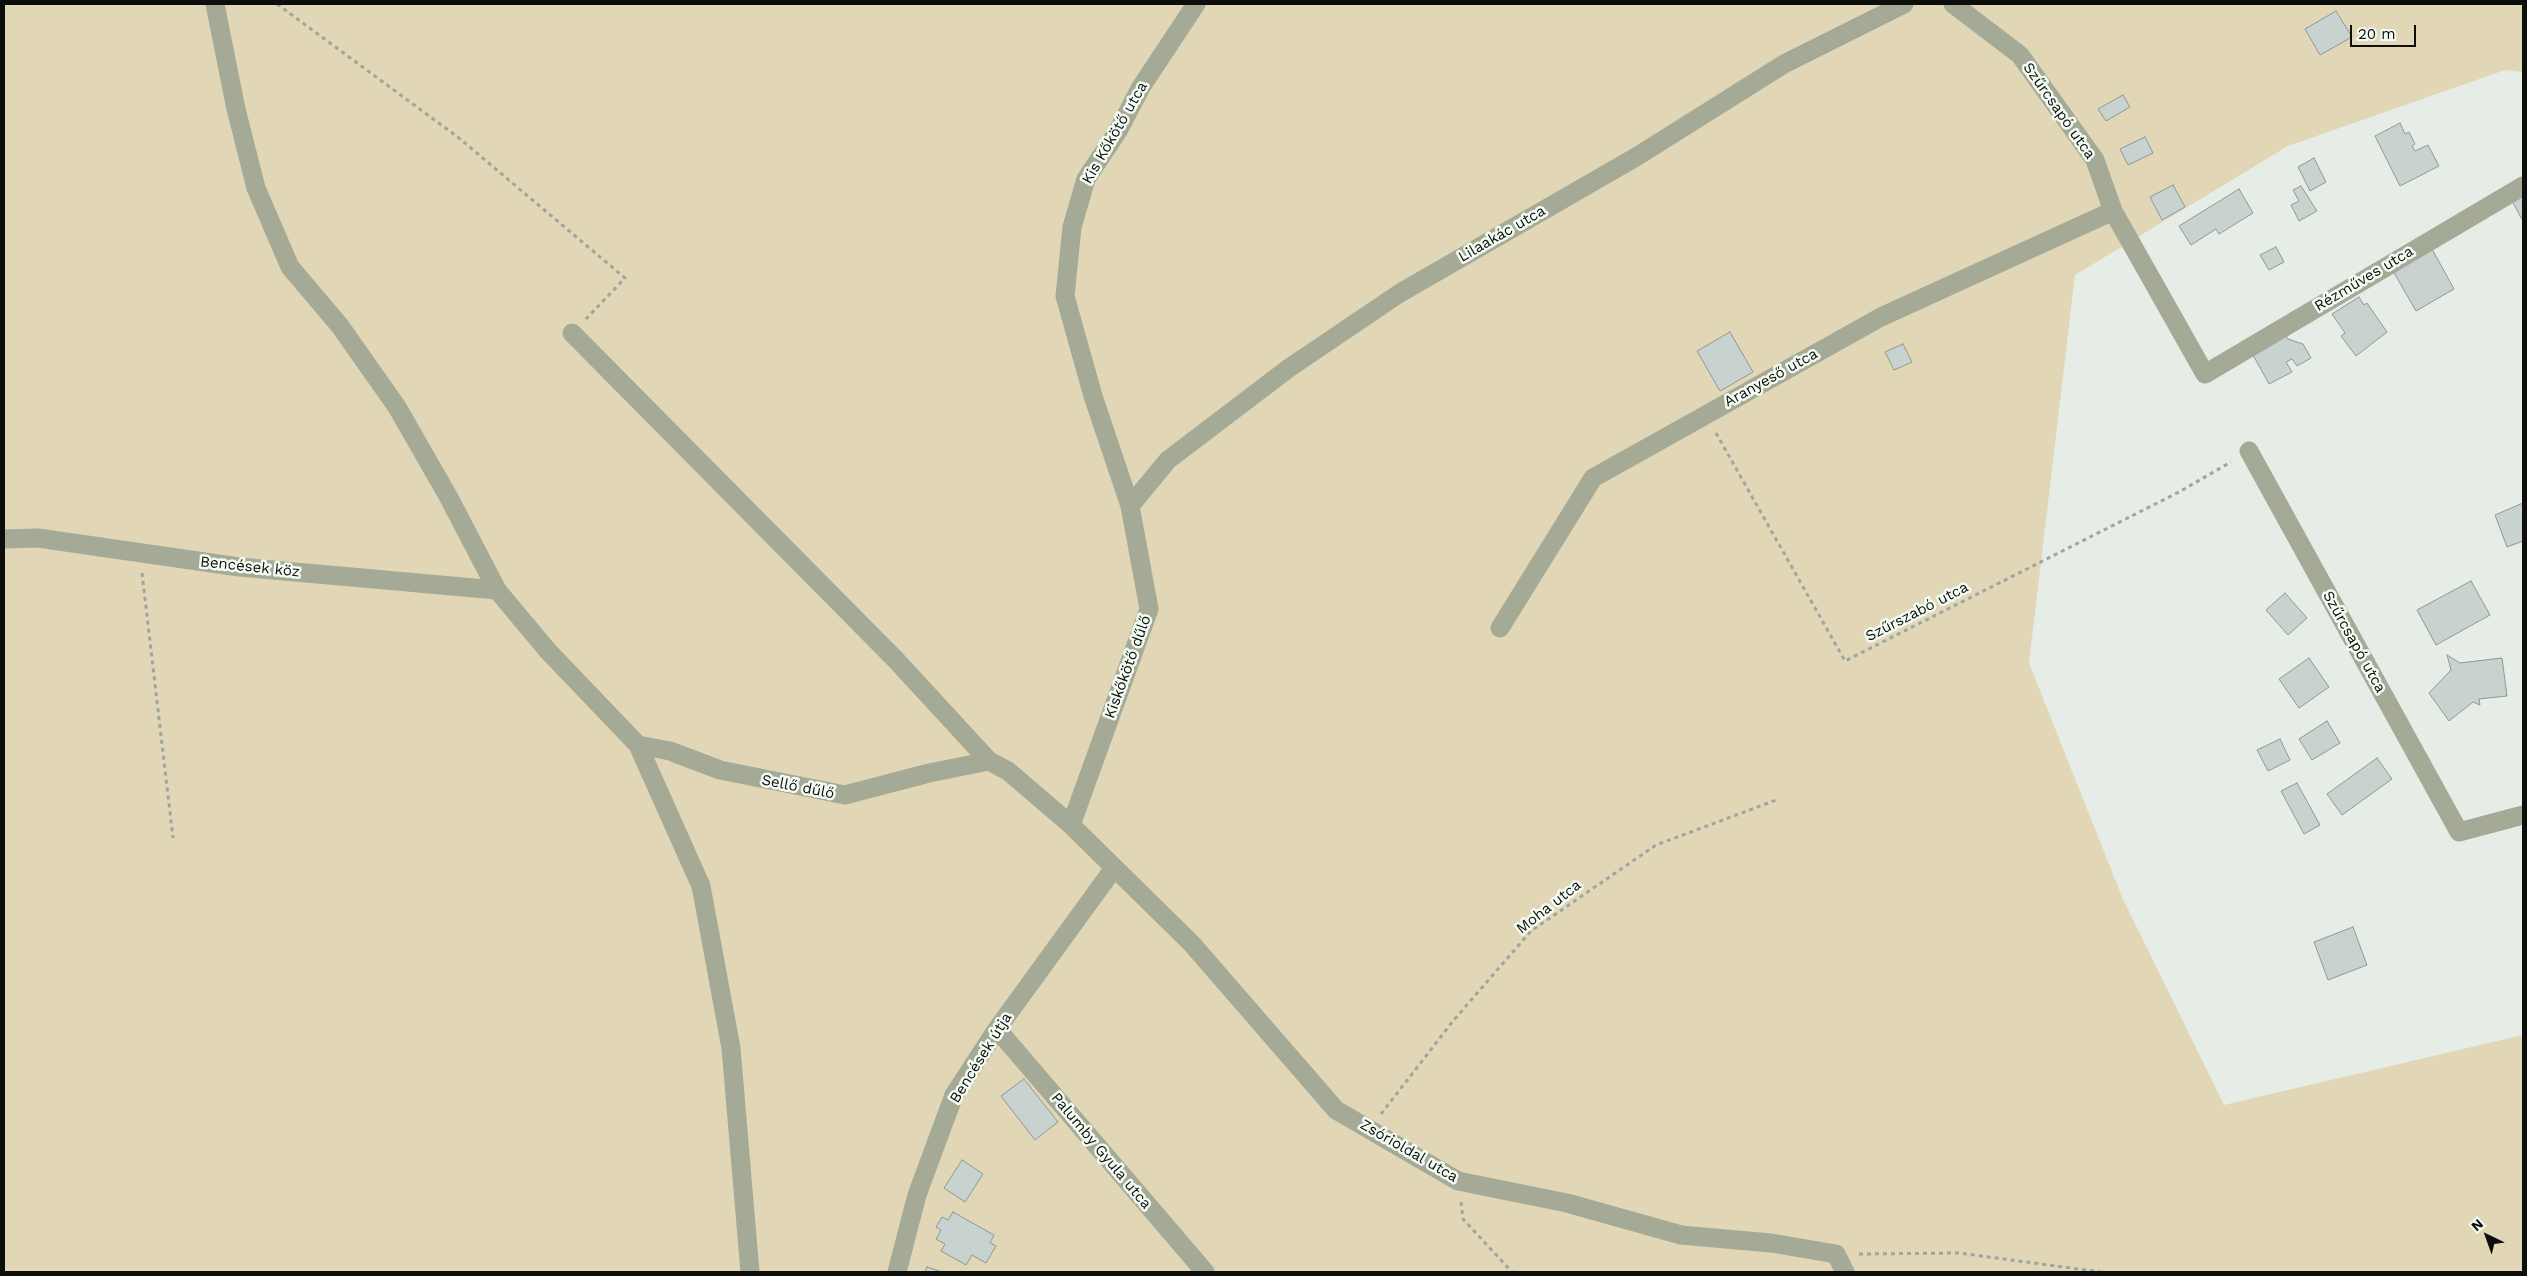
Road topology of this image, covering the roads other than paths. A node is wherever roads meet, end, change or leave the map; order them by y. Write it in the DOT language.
graph roads {
  1 [pos="215,4"];
  2 [pos="1196,4"];
  3 [pos="1904,4"];
  4 [pos="1953,4"];
  5 [pos="2523,186"];
  6 [pos="2113,211"];
  7 [pos="572,333"];
  8 [pos="2206,374"];
  9 [pos="2249,451"];
  10 [pos="1130,506"];
  11 [pos="4,539"];
  12 [pos="497,590"];
  13 [pos="1500,628"];
  14 [pos="638,745"];
  15 [pos="989,761"];
  16 [pos="2523,815"];
  17 [pos="1071,825"];
  18 [pos="1114,868"];
  19 [pos="997,1029"];
  20 [pos="750,1272"];
  21 [pos="897,1272"];
  22 [pos="1205,1272"];
  23 [pos="1845,1272"];
  1 -- 12 [label="street"];
  2 -- 10 [label="street, Kis Kőkötő utca"];
  3 -- 10 [label="street, Lilaakác utca"];
  4 -- 6 [label="street, Szűrcsapó utca"];
  5 -- 8 [label="street, Rézműves utca"];
  6 -- 8 [label="street, Szűrcsapó utca"];
  6 -- 13 [label="street, Aranyeső utca"];
  7 -- 15 [label="street, Zsórioldal utca"];
  9 -- 16 [label="street, Szűrcsapó utca"];
  10 -- 17 [label="street, Kiskőkötő dűlő"];
  11 -- 12 [label="street, Bencések köz"];
  12 -- 14 [label="street"];
  14 -- 15 [label="street, Sellő dűlő"];
  14 -- 20 [label="street"];
  15 -- 17 [label="street, Zsórioldal utca"];
  17 -- 18 [label="street, Zsórioldal utca"];
  18 -- 19 [label="street, Bencések útja"];
  18 -- 23 [label="street, Zsórioldal utca"];
  19 -- 21 [label="street, Bencések útja"];
  19 -- 22 [label="street, Palumby Gyula utca"];
}
